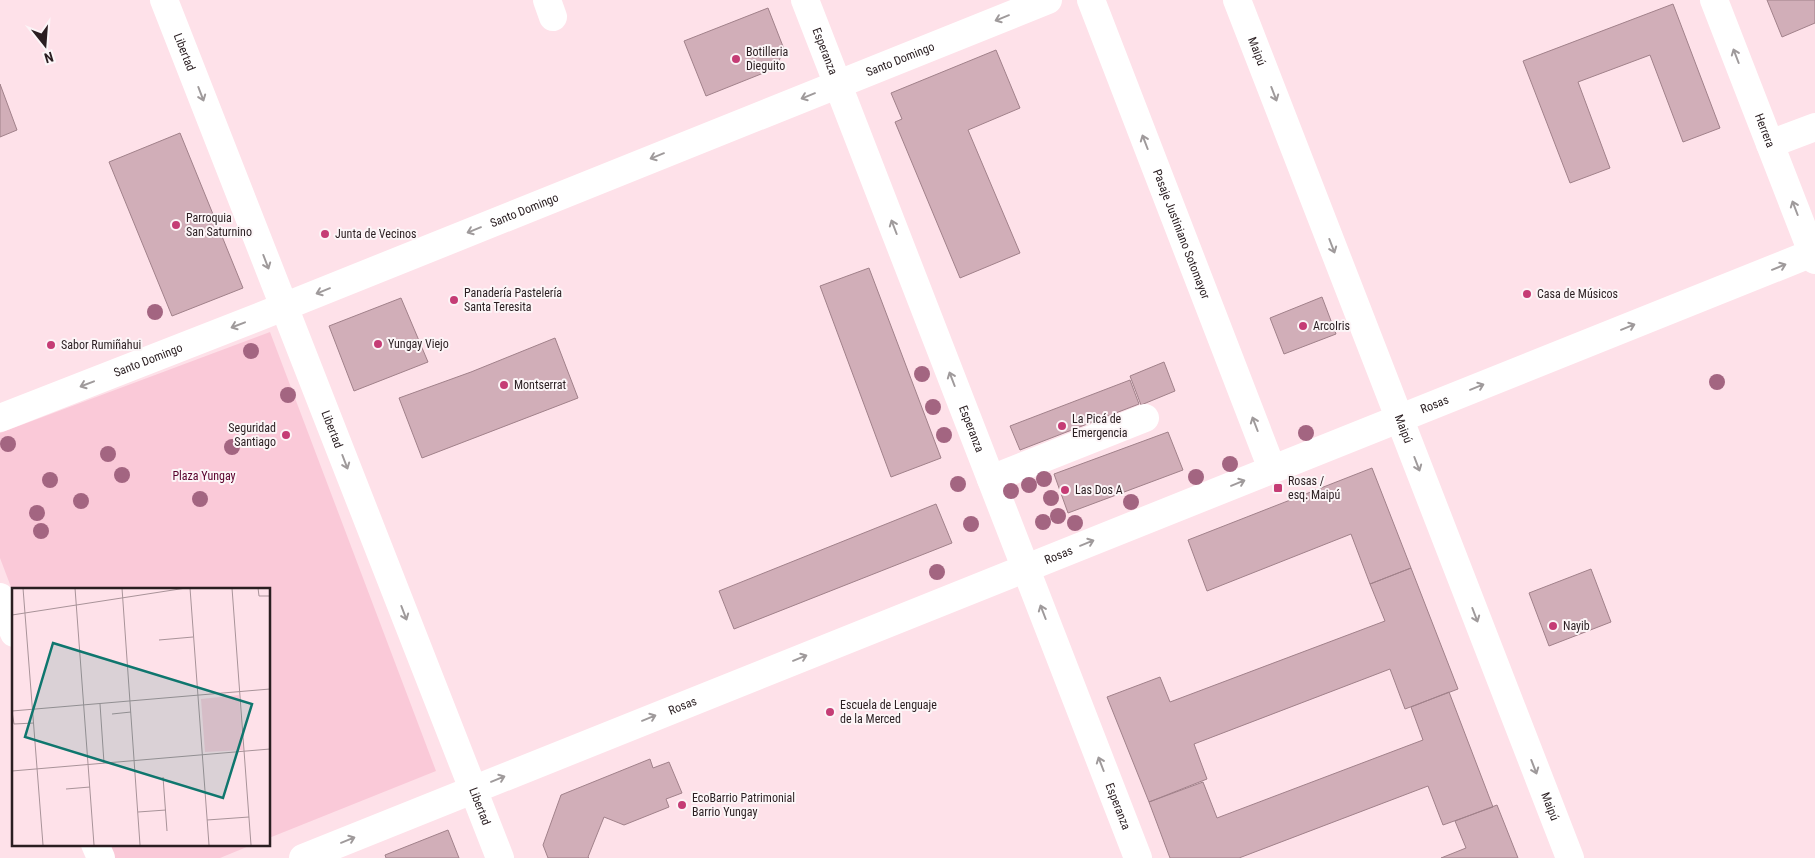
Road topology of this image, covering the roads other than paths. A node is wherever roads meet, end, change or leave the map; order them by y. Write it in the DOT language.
graph roads {
  1 [pos="164,0"];
  2 [pos="805,0"];
  3 [pos="1048,0"];
  4 [pos="1091,0"];
  5 [pos="1237,0"];
  6 [pos="1714,0"];
  7 [pos="838,84"];
  8 [pos="1815,127"];
  9 [pos="1770,144"];
  10 [pos="1814,255"];
  11 [pos="283,307"];
  12 [pos="0,418"];
  13 [pos="1145,418"];
  14 [pos="1399,418"];
  15 [pos="1272,469"];
  16 [pos="991,479"];
  17 [pos="1025,568"];
  18 [pos="0,597"];
  19 [pos="12,628"];
  20 [pos="474,788"];
  21 [pos="97,846"];
  22 [pos="101,858"];
  23 [pos="303,858"];
  24 [pos="500,858"];
  25 [pos="1138,858"];
  26 [pos="1570,858"];
  1 -- 11 [label="street, Libertad, one-way"];
  2 -- 7 [label="street, Esperanza"];
  3 -- 7 [label="street, Santo Domingo, one-way"];
  15 -- 4 [label="street, Pasaje Justiniano Sotomayor, one-way"];
  5 -- 14 [label="street, Maipú, one-way"];
  9 -- 6 [label="street, Herrera, one-way"];
  7 -- 11 [label="street, Santo Domingo, one-way"];
  16 -- 7 [label="street, Esperanza, one-way"];
  8 -- 9 [label="street"];
  10 -- 9 [label="street, Herrera, one-way"];
  14 -- 10 [label="street, Rosas, one-way"];
  11 -- 12 [label="street, Santo Domingo, one-way"];
  11 -- 20 [label="street, Libertad, one-way"];
  13 -- 16 [label="street"];
  14 -- 15 [label="street, Rosas"];
  14 -- 26 [label="street, Maipú, one-way"];
  17 -- 15 [label="street, Rosas, one-way"];
  16 -- 17 [label="street, Esperanza"];
  20 -- 17 [label="street, Rosas, one-way"];
  25 -- 17 [label="street, Esperanza, one-way"];
  18 -- 19 [label="street"];
  23 -- 20 [label="street, Rosas, one-way"];
  20 -- 24 [label="street, Libertad"];
  21 -- 22 [label="street"];
}
